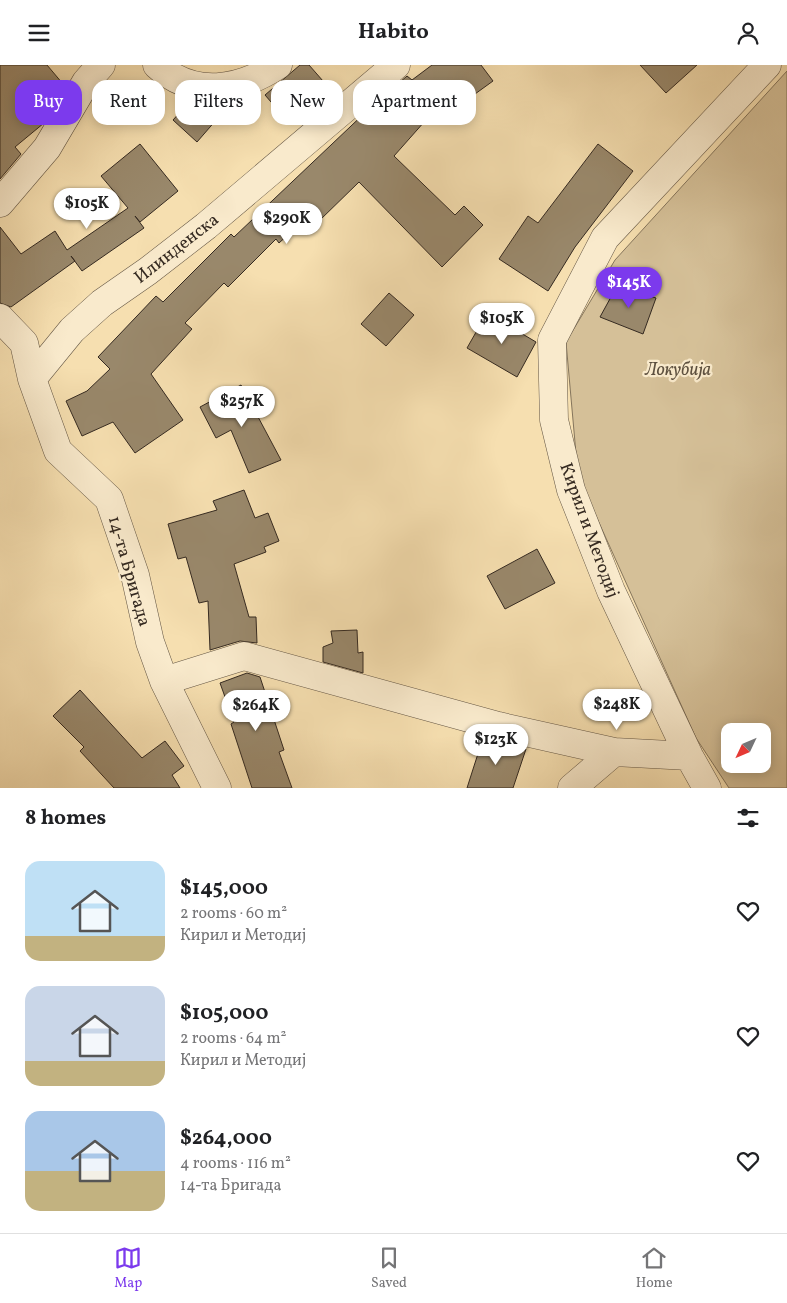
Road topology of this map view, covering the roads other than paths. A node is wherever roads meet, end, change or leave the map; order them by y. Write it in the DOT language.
graph roads {
  1 [pos="101,65"];
  2 [pos="157,65"];
  3 [pos="278,65"];
  4 [pos="396,65"];
  5 [pos="767,65"];
  6 [pos="0,203"];
  7 [pos="0,318"];
  8 [pos="32,379"];
  9 [pos="164,681"];
  10 [pos="614,752"];
  11 [pos="688,756"];
  12 [pos="217,788"];
  13 [pos="572,788"];
  14 [pos="707,788"];
  1 -- 6 [label="street"];
  2 -- 3 [label="street"];
  4 -- 8 [label="street, Илинденска"];
  5 -- 11 [label="street, Кирил и Методиј"];
  7 -- 8 [label="street, 14-та Бригада"];
  8 -- 9 [label="street, 14-та Бригада"];
  9 -- 10 [label="street"];
  9 -- 12 [label="street, 14-та Бригада"];
  10 -- 11 [label="street"];
  10 -- 13 [label="street"];
  11 -- 14 [label="street, Кирил и Методиј"];
}
